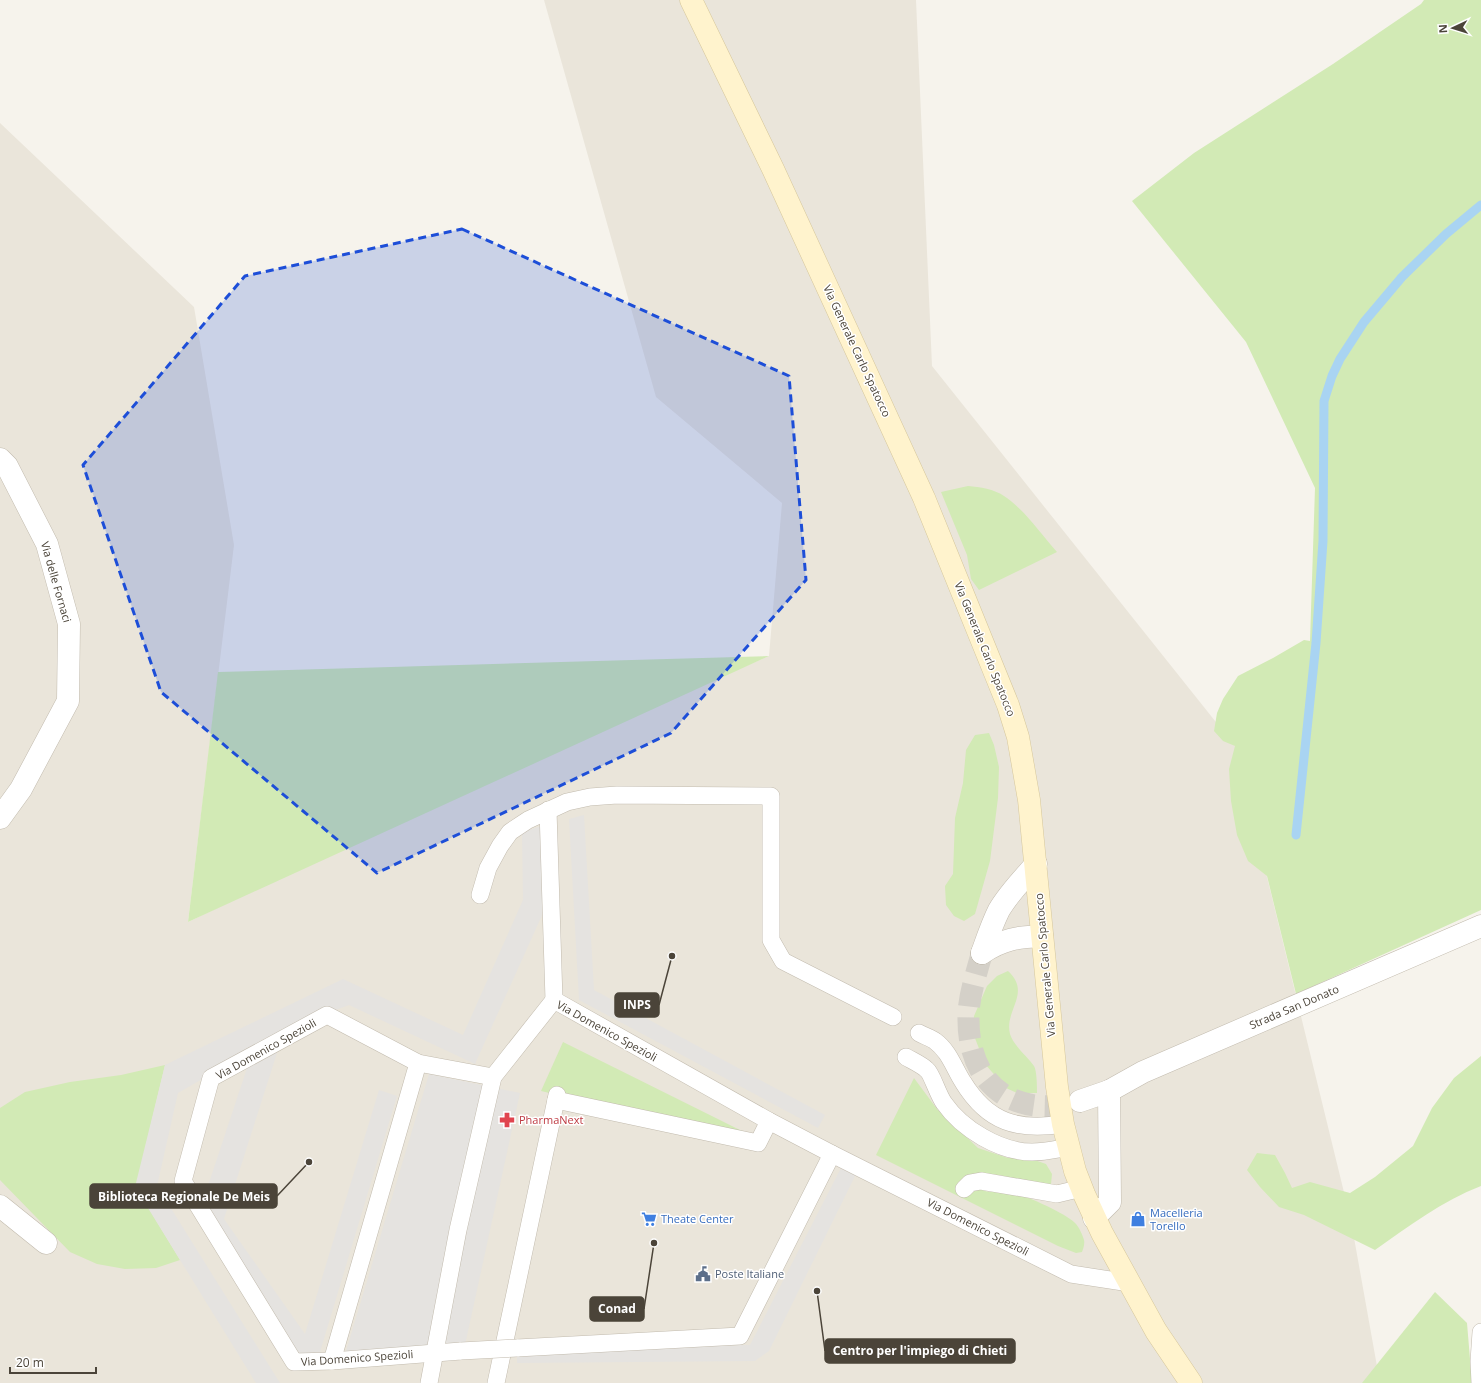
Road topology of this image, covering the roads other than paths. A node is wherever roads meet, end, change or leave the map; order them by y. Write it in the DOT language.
graph roads {
  1 [pos="691,0"];
  2 [pos="0,459"];
  3 [pos="548,810"];
  4 [pos="0,818"];
  5 [pos="1036,864"];
  6 [pos="480,895"];
  7 [pos="1481,926"];
  8 [pos="1042,936"];
  9 [pos="554,1000"];
  10 [pos="893,1017"];
  11 [pos="919,1033"];
  12 [pos="906,1057"];
  13 [pos="418,1063"];
  14 [pos="493,1077"];
  15 [pos="1109,1091"];
  16 [pos="1080,1101"];
  17 [pos="769,1121"];
  18 [pos="1063,1124"];
  19 [pos="1069,1147"];
  20 [pos="832,1154"];
  21 [pos="1082,1188"];
  22 [pos="964,1189"];
  23 [pos="0,1206"];
  24 [pos="1094,1218"];
  25 [pos="46,1243"];
  26 [pos="1130,1283"];
  27 [pos="1156,1331"];
  28 [pos="1481,1332"];
  29 [pos="434,1353"];
  30 [pos="332,1361"];
  31 [pos="429,1383"];
  32 [pos="496,1383"];
  33 [pos="1171,1383"];
  34 [pos="1191,1383"];
  35 [pos="1480,1383"];
  1 -- 5 [label="main road, Via Generale Carlo Spatocco"];
  2 -- 4 [label="street, Via delle Fornaci"];
  3 -- 6 [label="lane"];
  3 -- 9 [label="lane"];
  3 -- 10 [label="lane"];
  5 -- 8 [label="main road, Via Generale Carlo Spatocco"];
  5 -- 8 [label="street"];
  7 -- 15 [label="street, Strada San Donato"];
  8 -- 18 [label="main road, Via Generale Carlo Spatocco"];
  9 -- 14 [label="lane, Via Domenico Spezioli"];
  9 -- 17 [label="lane, Via Domenico Spezioli"];
  11 -- 18 [label="lane"];
  12 -- 19 [label="lane"];
  13 -- 14 [label="lane, Via Domenico Spezioli"];
  13 -- 30 [label="lane"];
  13 -- 30 [label="lane, Via Domenico Spezioli"];
  14 -- 29 [label="lane"];
  15 -- 16 [label="street, Strada San Donato"];
  15 -- 24 [label="street"];
  17 -- 20 [label="lane, Via Domenico Spezioli"];
  17 -- 32 [label="lane"];
  18 -- 19 [label="main road, Via Generale Carlo Spatocco"];
  19 -- 21 [label="main road, Via Generale Carlo Spatocco"];
  20 -- 26 [label="lane, Via Domenico Spezioli"];
  20 -- 29 [label="lane, Via Domenico Spezioli, bridge"];
  21 -- 22 [label="lane"];
  21 -- 24 [label="main road, Via Generale Carlo Spatocco"];
  23 -- 25 [label="street"];
  24 -- 26 [label="main road, Via Generale Carlo Spatocco"];
  26 -- 27 [label="main road, Via Generale Carlo Spatocco"];
  27 -- 33 [label="main road, Via Generale Carlo Spatocco"];
  27 -- 34 [label="main road, Via Generale Carlo Spatocco"];
  28 -- 35 [label="lane"];
  29 -- 30 [label="lane, Via Domenico Spezioli"];
  29 -- 31 [label="lane"];
}
